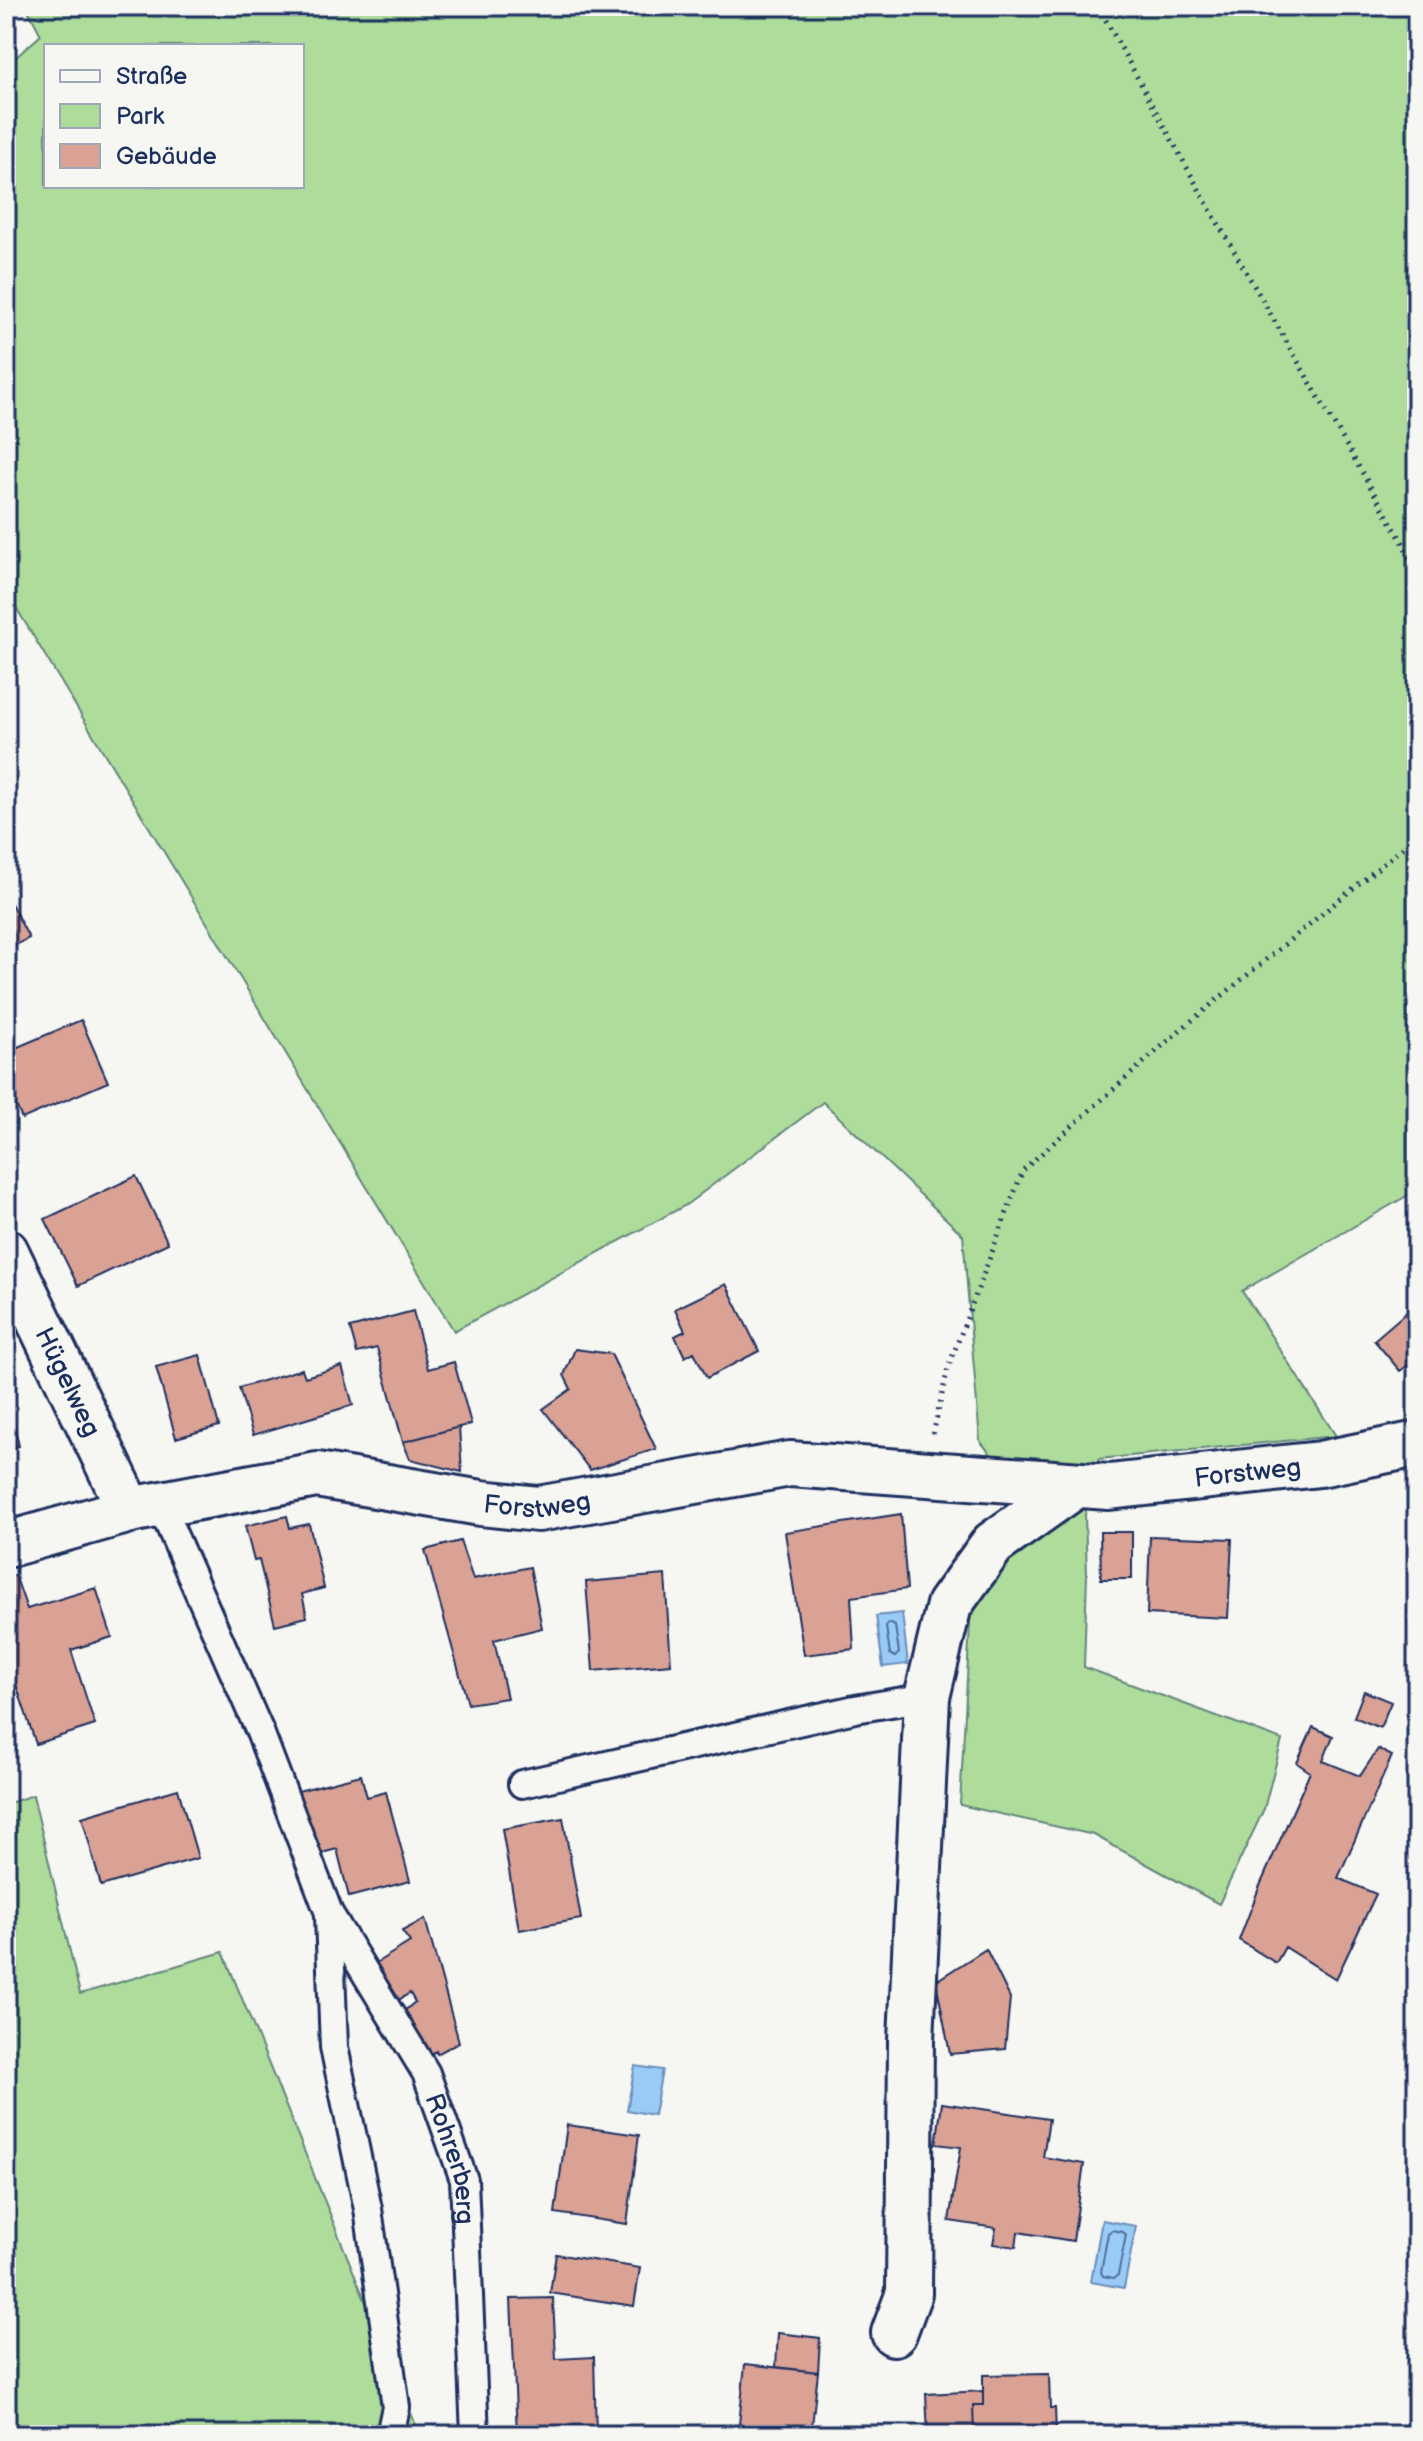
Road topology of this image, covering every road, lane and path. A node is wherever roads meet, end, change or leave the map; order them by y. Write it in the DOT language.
graph roads {
  1 [pos="1098,6"];
  2 [pos="1417,581"];
  3 [pos="1417,836"];
  4 [pos="6,1252"];
  5 [pos="1417,1444"];
  6 [pos="923,1473"];
  7 [pos="1076,1485"];
  8 [pos="145,1507"];
  9 [pos="6,1545"];
  10 [pos="926,1713"];
  11 [pos="522,1784"];
  12 [pos="329,1913"];
  13 [pos="894,2333"];
  14 [pos="390,2435"];
  15 [pos="475,2435"];
  1 -- 2 [label="path"];
  3 -- 6 [label="path"];
  4 -- 8 [label="street, Hügelweg"];
  5 -- 7 [label="street, Forstweg"];
  6 -- 7 [label="street, Forstweg"];
  6 -- 8 [label="street, Forstweg"];
  7 -- 10 [label="street"];
  8 -- 9 [label="street, Forstweg"];
  8 -- 12 [label="lane, Rohrerberg"];
  10 -- 11 [label="lane"];
  10 -- 13 [label="street"];
  12 -- 14 [label="lane, Rohrerberg"];
  12 -- 15 [label="lane, Rohrerberg"];
}
